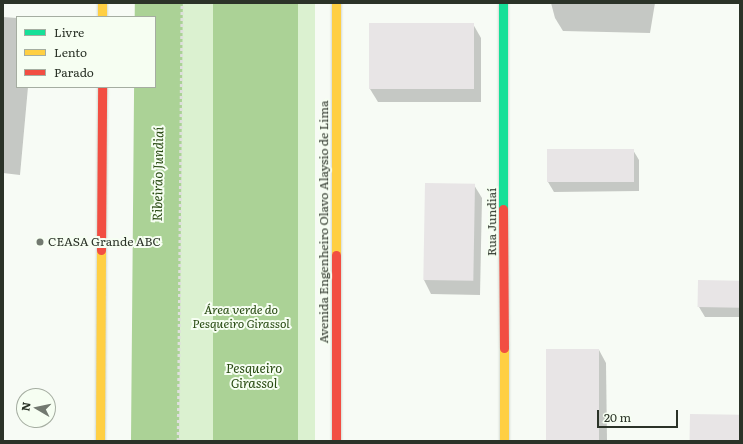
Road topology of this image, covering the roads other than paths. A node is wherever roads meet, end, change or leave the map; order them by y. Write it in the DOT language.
graph roads {
  1 [pos="102,3"];
  2 [pos="336,3"];
  3 [pos="504,3"];
  4 [pos="102,16"];
  5 [pos="102,88"];
  6 [pos="100,441"];
  7 [pos="336,441"];
  8 [pos="504,441"];
  1 -- 4 [label="main road"];
  2 -- 7 [label="main road, Avenida Engenheiro Olavo Alaysio de Lima"];
  3 -- 8 [label="main road, Rua Jundiaí"];
  5 -- 6 [label="main road"];
}
